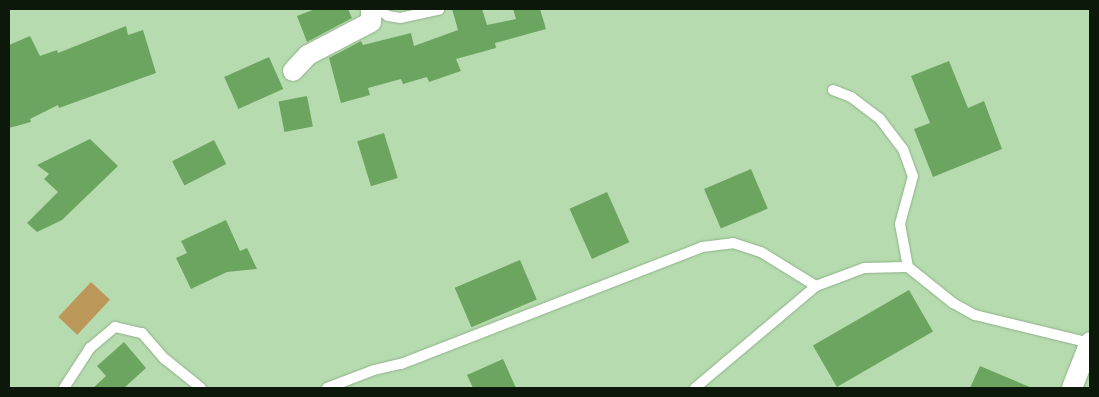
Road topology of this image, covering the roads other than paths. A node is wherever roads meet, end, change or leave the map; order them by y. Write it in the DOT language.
graph roads {
  1 [pos="371,9"];
  2 [pos="378,9"];
  3 [pos="439,10"];
  4 [pos="293,71"];
  5 [pos="833,90"];
  6 [pos="908,267"];
  7 [pos="816,286"];
  8 [pos="1090,342"];
  9 [pos="64,388"];
  10 [pos="201,388"];
  11 [pos="327,388"];
  12 [pos="695,388"];
  13 [pos="1072,388"];
  1 -- 4 [label="street"];
  2 -- 3 [label="lane"];
  5 -- 6 [label="lane"];
  6 -- 7 [label="lane"];
  6 -- 8 [label="lane"];
  7 -- 11 [label="lane"];
  7 -- 12 [label="lane"];
  8 -- 13 [label="street"];
  9 -- 10 [label="lane"];
}
